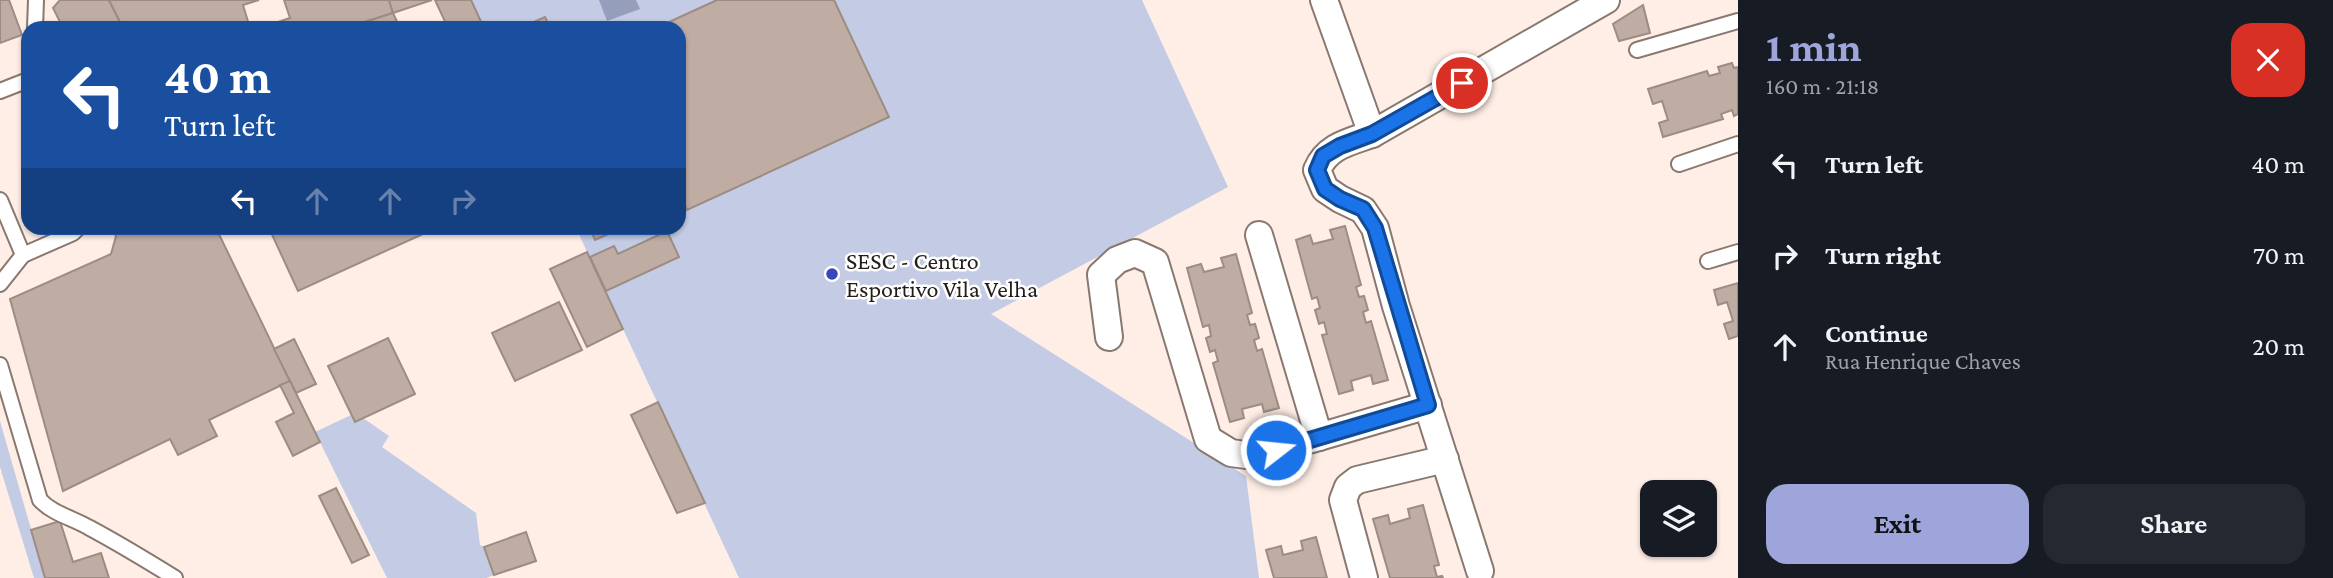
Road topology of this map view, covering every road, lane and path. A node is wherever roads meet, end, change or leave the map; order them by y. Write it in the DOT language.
graph roads {
  1 [pos="36,0"];
  2 [pos="1324,0"];
  3 [pos="1599,2"];
  4 [pos="35,21"];
  5 [pos="1738,21"];
  6 [pos="1637,50"];
  7 [pos="21,83"];
  8 [pos="0,91"];
  9 [pos="1372,134"];
  10 [pos="1738,144"];
  11 [pos="1679,164"];
  12 [pos="0,200"];
  13 [pos="68,235"];
  14 [pos="1259,235"];
  15 [pos="1738,252"];
  16 [pos="23,255"];
  17 [pos="1708,261"];
  18 [pos="0,284"];
  19 [pos="1110,337"];
  20 [pos="0,365"];
  21 [pos="1428,405"];
  22 [pos="1320,437"];
  23 [pos="1445,459"];
  24 [pos="1480,571"];
  25 [pos="175,578"];
  26 [pos="1364,578"];
  1 -- 4 [label="lane"];
  2 -- 9 [label="street"];
  3 -- 9 [label="street"];
  5 -- 6 [label="lane"];
  7 -- 8 [label="lane"];
  9 -- 21 [label="street"];
  10 -- 11 [label="lane"];
  12 -- 16 [label="lane"];
  13 -- 16 [label="lane"];
  14 -- 22 [label="street"];
  15 -- 17 [label="lane"];
  16 -- 18 [label="lane"];
  19 -- 22 [label="street"];
  20 -- 25 [label="lane"];
  21 -- 22 [label="street"];
  21 -- 23 [label="street"];
  23 -- 24 [label="street"];
  23 -- 26 [label="street"];
}
